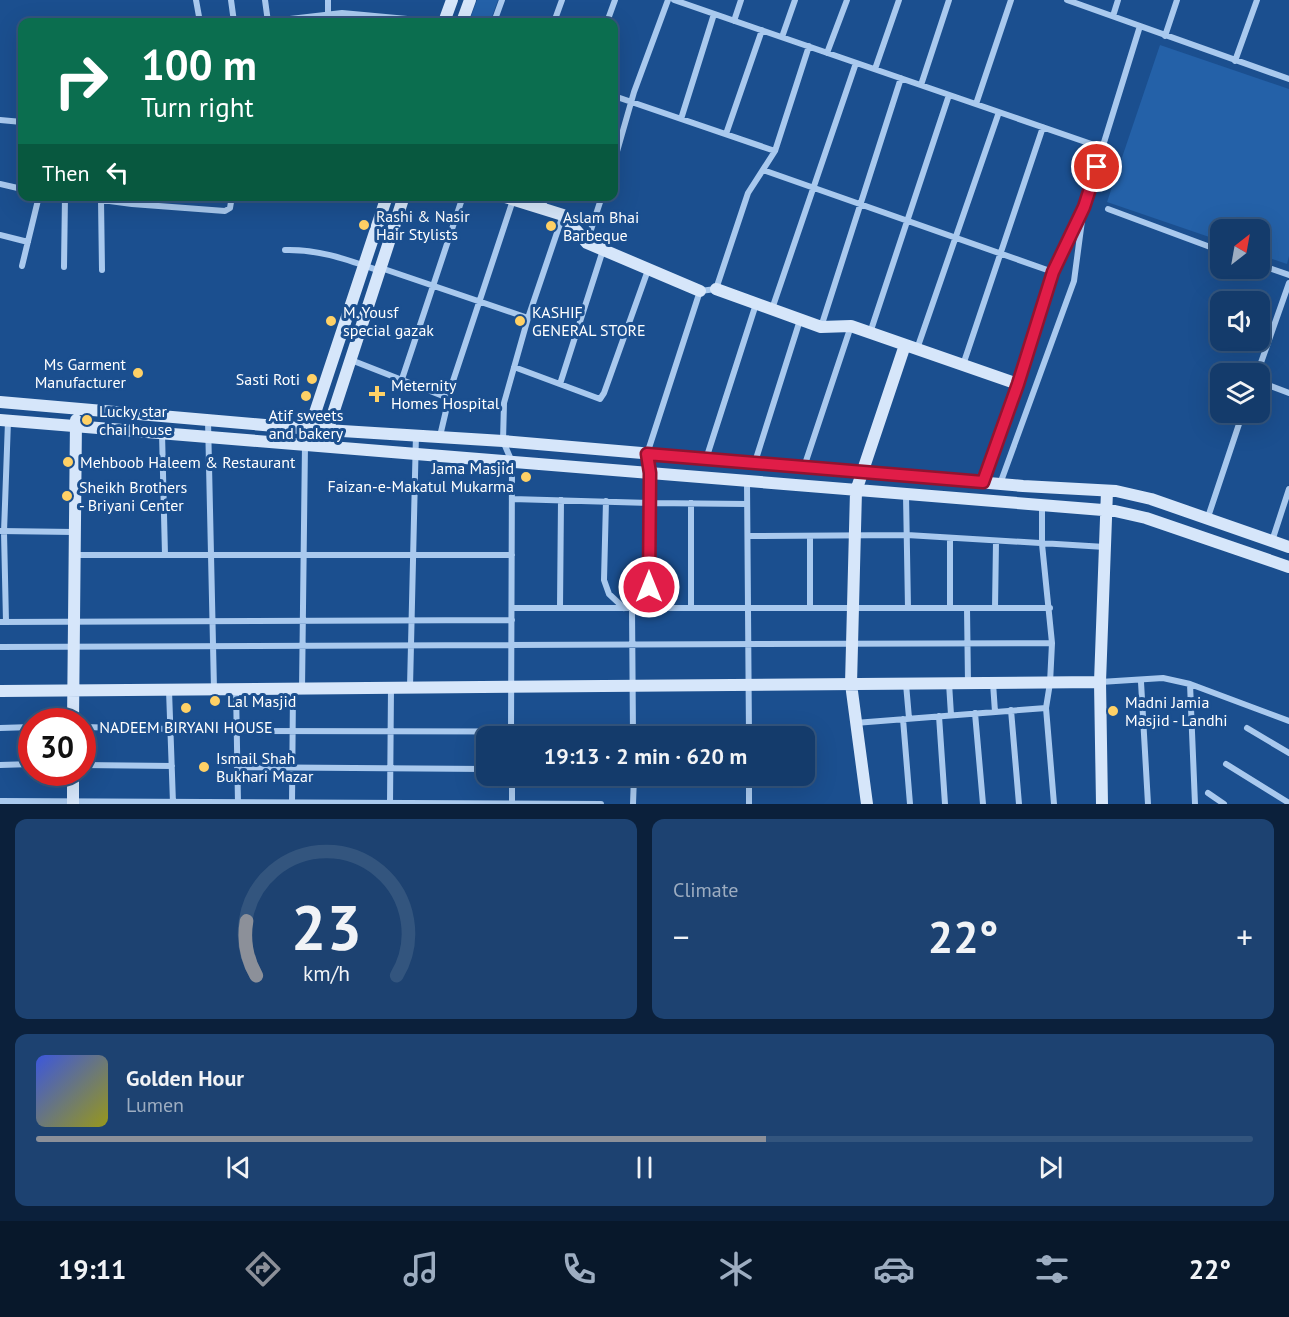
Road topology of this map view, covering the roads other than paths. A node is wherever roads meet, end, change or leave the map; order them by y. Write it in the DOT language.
graph roads {
  1 [pos="196,0"];
  2 [pos="231,0"];
  3 [pos="265,0"];
  4 [pos="328,0"];
  5 [pos="452,0"];
  6 [pos="470,0"];
  7 [pos="502,0"];
  8 [pos="562,0"];
  9 [pos="615,0"];
  10 [pos="668,0"];
  11 [pos="674,0"];
  12 [pos="741,0"];
  13 [pos="795,0"];
  14 [pos="847,0"];
  15 [pos="899,0"];
  16 [pos="949,0"];
  17 [pos="1011,0"];
  18 [pos="1068,0"];
  19 [pos="1118,0"];
  20 [pos="1177,0"];
  21 [pos="1257,0"];
  22 [pos="687,2"];
  23 [pos="342,13"];
  24 [pos="328,14"];
  25 [pos="714,14"];
  26 [pos="1113,16"];
  27 [pos="199,18"];
  28 [pos="233,18"];
  29 [pos="267,18"];
  30 [pos="308,18"];
  31 [pos="342,18"];
  32 [pos="371,18"];
  33 [pos="444,18"];
  34 [pos="463,18"];
  35 [pos="495,18"];
  36 [pos="555,18"];
  37 [pos="608,18"];
  38 [pos="734,21"];
  39 [pos="1140,26"];
  40 [pos="762,30"];
  41 [pos="1165,36"];
  42 [pos="782,37"];
  43 [pos="809,46"];
  44 [pos="827,53"];
  45 [pos="1235,61"];
  46 [pos="856,63"];
  47 [pos="875,69"];
  48 [pos="901,78"];
  49 [pos="1289,79"];
  50 [pos="921,85"];
  51 [pos="949,95"];
  52 [pos="618,97"];
  53 [pos="633,102"];
  54 [pos="976,104"];
  55 [pos="999,112"];
  56 [pos="681,119"];
  57 [pos="0,120"];
  58 [pos="18,122"];
  59 [pos="1043,127"];
  60 [pos="726,134"];
  61 [pos="1103,148"];
  62 [pos="618,149"];
  63 [pos="775,151"];
  64 [pos="763,170"];
  65 [pos="0,184"];
  66 [pos="18,188"];
  67 [pos="813,188"];
  68 [pos="38,201"];
  69 [pos="65,201"];
  70 [pos="101,201"];
  71 [pos="113,201"];
  72 [pos="231,201"];
  73 [pos="385,201"];
  74 [pos="402,201"];
  75 [pos="461,201"];
  76 [pos="507,201"];
  77 [pos="517,201"];
  78 [pos="544,201"];
  79 [pos="600,201"];
  80 [pos="860,204"];
  81 [pos="1084,207"];
  82 [pos="542,209"];
  83 [pos="1108,209"];
  84 [pos="563,215"];
  85 [pos="907,221"];
  86 [pos="0,235"];
  87 [pos="955,238"];
  88 [pos="28,242"];
  89 [pos="587,243"];
  90 [pos="1210,247"];
  91 [pos="285,250"];
  92 [pos="603,250"];
  93 [pos="1000,254"];
  94 [pos="22,266"];
  95 [pos="364,266"];
  96 [pos="64,267"];
  97 [pos="1270,268"];
  98 [pos="102,270"];
  99 [pos="380,270"];
  100 [pos="648,270"];
  101 [pos="1053,272"];
  102 [pos="1289,275"];
  103 [pos="1289,283"];
  104 [pos="433,286"];
  105 [pos="716,290"];
  106 [pos="700,291"];
  107 [pos="479,302"];
  108 [pos="756,304"];
  109 [pos="771,310"];
  110 [pos="528,318"];
  111 [pos="800,320"];
  112 [pos="851,326"];
  113 [pos="821,327"];
  114 [pos="870,333"];
  115 [pos="911,347"];
  116 [pos="350,360"];
  117 [pos="1261,363"];
  118 [pos="963,365"];
  119 [pos="514,367"];
  120 [pos="402,379"];
  121 [pos="560,384"];
  122 [pos="1018,384"];
  123 [pos="1270,386"];
  124 [pos="1289,393"];
  125 [pos="448,398"];
  126 [pos="0,402"];
  127 [pos="76,409"];
  128 [pos="208,419"];
  129 [pos="4,420"];
  130 [pos="1239,423"];
  131 [pos="76,426"];
  132 [pos="310,429"];
  133 [pos="327,429"];
  134 [pos="162,433"];
  135 [pos="416,434"];
  136 [pos="208,436"];
  137 [pos="440,436"];
  138 [pos="503,441"];
  139 [pos="305,444"];
  140 [pos="323,446"];
  141 [pos="416,453"];
  142 [pos="647,454"];
  143 [pos="706,459"];
  144 [pos="512,462"];
  145 [pos="755,463"];
  146 [pos="804,467"];
  147 [pos="862,472"];
  148 [pos="650,473"];
  149 [pos="747,482"];
  150 [pos="983,482"];
  151 [pos="1000,484"];
  152 [pos="1289,489"];
  153 [pos="856,491"];
  154 [pos="1107,491"];
  155 [pos="906,495"];
  156 [pos="512,499"];
  157 [pos="561,500"];
  158 [pos="606,501"];
  159 [pos="650,503"];
  160 [pos="691,503"];
  161 [pos="747,504"];
  162 [pos="1042,506"];
  163 [pos="1107,511"];
  164 [pos="1207,520"];
  165 [pos="2,532"];
  166 [pos="75,532"];
  167 [pos="907,535"];
  168 [pos="747,536"];
  169 [pos="810,536"];
  170 [pos="854,536"];
  171 [pos="950,538"];
  172 [pos="996,542"];
  173 [pos="1272,542"];
  174 [pos="1042,544"];
  175 [pos="1105,547"];
  176 [pos="1289,547"];
  177 [pos="212,554"];
  178 [pos="414,554"];
  179 [pos="75,555"];
  180 [pos="165,555"];
  181 [pos="304,555"];
  182 [pos="512,555"];
  183 [pos="1289,567"];
  184 [pos="512,608"];
  185 [pos="560,608"];
  186 [pos="624,608"];
  187 [pos="632,608"];
  188 [pos="649,608"];
  189 [pos="691,608"];
  190 [pos="747,608"];
  191 [pos="810,608"];
  192 [pos="853,608"];
  193 [pos="908,608"];
  194 [pos="950,608"];
  195 [pos="967,608"];
  196 [pos="995,608"];
  197 [pos="1050,608"];
  198 [pos="413,620"];
  199 [pos="512,620"];
  200 [pos="213,621"];
  201 [pos="303,621"];
  202 [pos="3,622"];
  203 [pos="74,622"];
  204 [pos="966,642"];
  205 [pos="852,643"];
  206 [pos="1052,643"];
  207 [pos="747,645"];
  208 [pos="303,646"];
  209 [pos="411,646"];
  210 [pos="510,646"];
  211 [pos="632,646"];
  212 [pos="0,647"];
  213 [pos="74,647"];
  214 [pos="213,647"];
  215 [pos="1100,682"];
  216 [pos="1141,682"];
  217 [pos="949,683"];
  218 [pos="968,683"];
  219 [pos="993,683"];
  220 [pos="1050,683"];
  221 [pos="851,684"];
  222 [pos="906,684"];
  223 [pos="1190,684"];
  224 [pos="749,685"];
  225 [pos="633,686"];
  226 [pos="511,687"];
  227 [pos="391,688"];
  228 [pos="410,688"];
  229 [pos="214,689"];
  230 [pos="236,689"];
  231 [pos="298,689"];
  232 [pos="74,690"];
  233 [pos="170,690"];
  234 [pos="0,691"];
  235 [pos="73,708"];
  236 [pos="1046,708"];
  237 [pos="1011,710"];
  238 [pos="995,712"];
  239 [pos="975,713"];
  240 [pos="951,715"];
  241 [pos="939,716"];
  242 [pos="906,719"];
  243 [pos="1289,722"];
  244 [pos="854,723"];
  245 [pos="511,726"];
  246 [pos="633,726"];
  247 [pos="749,726"];
  248 [pos="18,727"];
  249 [pos="96,727"];
  250 [pos="0,728"];
  251 [pos="1247,728"];
  252 [pos="171,729"];
  253 [pos="237,730"];
  254 [pos="293,730"];
  255 [pos="391,731"];
  256 [pos="476,733"];
  257 [pos="1289,753"];
  258 [pos="1226,764"];
  259 [pos="0,765"];
  260 [pos="18,765"];
  261 [pos="96,765"];
  262 [pos="172,766"];
  263 [pos="237,767"];
  264 [pos="390,768"];
  265 [pos="291,769"];
  266 [pos="476,769"];
  267 [pos="73,786"];
  268 [pos="512,786"];
  269 [pos="634,786"];
  270 [pos="749,786"];
  271 [pos="1208,793"];
  272 [pos="0,801"];
  273 [pos="73,803"];
  274 [pos="173,803"];
  275 [pos="196,803"];
  276 [pos="238,803"];
  277 [pos="512,803"];
  278 [pos="1289,803"];
  279 [pos="292,804"];
  280 [pos="390,804"];
  281 [pos="601,804"];
  282 [pos="633,804"];
  283 [pos="748,804"];
  284 [pos="867,804"];
  285 [pos="910,804"];
  286 [pos="945,804"];
  287 [pos="983,804"];
  288 [pos="1019,804"];
  289 [pos="1054,804"];
  290 [pos="1102,804"];
  291 [pos="1148,804"];
  292 [pos="1195,804"];
  293 [pos="1224,804"];
  1 -- 27 [label="street"];
  2 -- 28 [label="street"];
  3 -- 29 [label="street"];
  4 -- 24 [label="street"];
  5 -- 33 [label="street"];
  6 -- 34 [label="street"];
  7 -- 35 [label="street"];
  8 -- 36 [label="street"];
  9 -- 37 [label="street"];
  10 -- 53 [label="street"];
  11 -- 22 [label="street"];
  12 -- 38 [label="street"];
  13 -- 42 [label="street"];
  14 -- 44 [label="street"];
  15 -- 47 [label="street"];
  16 -- 50 [label="street"];
  17 -- 54 [label="street"];
  18 -- 26 [label="street"];
  19 -- 26 [label="street"];
  20 -- 41 [label="street"];
  21 -- 45 [label="street"];
  22 -- 25 [label="street"];
  23 -- 24 [label="street"];
  23 -- 31 [label="street"];
  23 -- 32 [label="street"];
  24 -- 30 [label="street"];
  25 -- 38 [label="street"];
  25 -- 56 [label="street"];
  26 -- 39 [label="street"];
  38 -- 40 [label="street"];
  39 -- 41 [label="street"];
  39 -- 61 [label="street"];
  40 -- 42 [label="street"];
  40 -- 60 [label="street"];
  41 -- 45 [label="street"];
  42 -- 43 [label="street"];
  43 -- 44 [label="street"];
  43 -- 63 [label="street"];
  44 -- 46 [label="street"];
  45 -- 49 [label="street"];
  46 -- 47 [label="street"];
  46 -- 67 [label="street"];
  47 -- 48 [label="street"];
  48 -- 50 [label="street"];
  48 -- 80 [label="street"];
  50 -- 51 [label="street"];
  51 -- 54 [label="street"];
  51 -- 85 [label="street"];
  52 -- 53 [label="street"];
  53 -- 56 [label="street"];
  53 -- 62 [label="street"];
  54 -- 55 [label="street"];
  55 -- 59 [label="street"];
  55 -- 87 [label="street"];
  56 -- 60 [label="street"];
  57 -- 58 [label="street"];
  59 -- 61 [label="street"];
  59 -- 93 [label="street"];
  60 -- 63 [label="street"];
  61 -- 81 [label="street"];
  63 -- 64 [label="street"];
  64 -- 67 [label="street"];
  64 -- 105 [label="street"];
  65 -- 66 [label="street"];
  67 -- 80 [label="street"];
  67 -- 109 [label="street"];
  68 -- 88 [label="street"];
  69 -- 96 [label="street"];
  70 -- 98 [label="street"];
  71 -- 72 [label="street"];
  73 -- 95 [label="street"];
  74 -- 99 [label="street"];
  75 -- 104 [label="street"];
  76 -- 107 [label="street"];
  77 -- 82 [label="street"];
  78 -- 82 [label="street"];
  79 -- 89 [label="street"];
  80 -- 85 [label="street"];
  80 -- 113 [label="street"];
  81 -- 101 [label="street"];
  81 -- 151 [label="street"];
  82 -- 84 [label="street"];
  83 -- 90 [label="street"];
  84 -- 89 [label="street"];
  84 -- 110 [label="street"];
  85 -- 87 [label="street"];
  85 -- 114 [label="street"];
  86 -- 88 [label="street"];
  87 -- 93 [label="street"];
  87 -- 115 [label="street"];
  88 -- 94 [label="street"];
  89 -- 92 [label="street"];
  91 -- 95 [label="street"];
  92 -- 100 [label="street"];
  92 -- 121 [label="street"];
  93 -- 101 [label="street"];
  93 -- 118 [label="street"];
  95 -- 99 [label="street"];
  95 -- 132 [label="street"];
  97 -- 102 [label="street"];
  99 -- 104 [label="street"];
  99 -- 116 [label="street"];
  100 -- 106 [label="street"];
  100 -- 121 [label="street"];
  101 -- 122 [label="street"];
  103 -- 117 [label="street"];
  104 -- 107 [label="street"];
  104 -- 120 [label="street"];
  105 -- 106 [label="street"];
  105 -- 108 [label="street"];
  106 -- 142 [label="street"];
  107 -- 110 [label="street"];
  107 -- 125 [label="street"];
  108 -- 109 [label="street"];
  108 -- 143 [label="street"];
  109 -- 111 [label="street"];
  110 -- 119 [label="street"];
  111 -- 113 [label="street"];
  111 -- 145 [label="street"];
  112 -- 113 [label="street"];
  112 -- 114 [label="street"];
  112 -- 146 [label="street"];
  114 -- 115 [label="street"];
  115 -- 118 [label="street"];
  115 -- 147 [label="street"];
  116 -- 120 [label="street"];
  116 -- 133 [label="street"];
  118 -- 122 [label="street"];
  119 -- 121 [label="street"];
  119 -- 138 [label="street"];
  120 -- 125 [label="street"];
  122 -- 150 [label="street"];
  123 -- 124 [label="street"];
  125 -- 137 [label="street"];
  126 -- 127 [label="street"];
  127 -- 128 [label="street"];
  127 -- 131 [label="street"];
  128 -- 132 [label="street"];
  128 -- 136 [label="street"];
  129 -- 131 [label="street"];
  129 -- 165 [label="street"];
  130 -- 164 [label="street"];
  131 -- 134 [label="street"];
  131 -- 166 [label="street"];
  132 -- 133 [label="street"];
  132 -- 139 [label="street"];
  133 -- 135 [label="street"];
  133 -- 140 [label="street"];
  134 -- 136 [label="street"];
  134 -- 180 [label="street"];
  135 -- 137 [label="street"];
  135 -- 141 [label="street"];
  136 -- 139 [label="street"];
  136 -- 177 [label="street"];
  137 -- 138 [label="street"];
  138 -- 142 [label="street"];
  138 -- 144 [label="street"];
  139 -- 140 [label="street"];
  139 -- 181 [label="street"];
  140 -- 141 [label="street"];
  141 -- 144 [label="street"];
  141 -- 178 [label="street"];
  142 -- 143 [label="street"];
  142 -- 148 [label="street"];
  143 -- 145 [label="street"];
  144 -- 148 [label="street"];
  144 -- 156 [label="street"];
  145 -- 146 [label="street"];
  146 -- 147 [label="street"];
  147 -- 150 [label="street"];
  147 -- 153 [label="street"];
  148 -- 149 [label="street"];
  148 -- 159 [label="street"];
  149 -- 153 [label="street"];
  149 -- 161 [label="street"];
  150 -- 151 [label="street"];
  151 -- 154 [label="street"];
  152 -- 173 [label="street"];
  153 -- 155 [label="street"];
  153 -- 170 [label="street"];
  154 -- 163 [label="street"];
  154 -- 164 [label="street"];
  155 -- 162 [label="street"];
  155 -- 167 [label="street"];
  156 -- 157 [label="street"];
  156 -- 182 [label="street"];
  157 -- 158 [label="street"];
  157 -- 185 [label="street"];
  158 -- 159 [label="street"];
  158 -- 186 [label="street"];
  159 -- 160 [label="street"];
  159 -- 188 [label="street"];
  160 -- 161 [label="street"];
  160 -- 189 [label="street"];
  161 -- 168 [label="street"];
  162 -- 163 [label="street"];
  162 -- 174 [label="street"];
  163 -- 175 [label="street"];
  163 -- 183 [label="street"];
  164 -- 173 [label="street"];
  165 -- 166 [label="street"];
  165 -- 202 [label="street"];
  166 -- 179 [label="street"];
  167 -- 170 [label="street"];
  167 -- 171 [label="street"];
  167 -- 193 [label="street"];
  168 -- 169 [label="street"];
  168 -- 190 [label="street"];
  169 -- 170 [label="street"];
  169 -- 191 [label="street"];
  170 -- 192 [label="street"];
  171 -- 172 [label="street"];
  171 -- 194 [label="street"];
  172 -- 174 [label="street"];
  172 -- 196 [label="street"];
  173 -- 176 [label="street"];
  174 -- 175 [label="street"];
  174 -- 197 [label="street"];
  175 -- 215 [label="street"];
  177 -- 180 [label="street"];
  177 -- 181 [label="street"];
  177 -- 200 [label="street"];
  178 -- 181 [label="street"];
  178 -- 182 [label="street"];
  178 -- 198 [label="street"];
  179 -- 180 [label="street"];
  179 -- 203 [label="street"];
  181 -- 201 [label="street"];
  182 -- 184 [label="street"];
  184 -- 185 [label="street"];
  184 -- 199 [label="street"];
  185 -- 186 [label="street"];
  186 -- 187 [label="street"];
  187 -- 188 [label="street"];
  187 -- 211 [label="street"];
  188 -- 189 [label="street"];
  189 -- 190 [label="street"];
  190 -- 191 [label="street"];
  190 -- 207 [label="street"];
  191 -- 192 [label="street"];
  192 -- 193 [label="street"];
  192 -- 205 [label="street"];
  193 -- 194 [label="street"];
  194 -- 195 [label="street"];
  195 -- 196 [label="street"];
  195 -- 204 [label="street"];
  196 -- 197 [label="street"];
  197 -- 206 [label="street"];
  198 -- 199 [label="street"];
  198 -- 201 [label="street"];
  198 -- 209 [label="street"];
  199 -- 210 [label="street"];
  200 -- 201 [label="street"];
  200 -- 203 [label="street"];
  200 -- 214 [label="street"];
  201 -- 208 [label="street"];
  202 -- 203 [label="street"];
  203 -- 213 [label="street"];
  204 -- 205 [label="street"];
  204 -- 206 [label="street"];
  204 -- 218 [label="street"];
  205 -- 207 [label="street"];
  205 -- 221 [label="street"];
  206 -- 220 [label="street"];
  207 -- 211 [label="street"];
  207 -- 224 [label="street"];
  208 -- 209 [label="street"];
  208 -- 214 [label="street"];
  208 -- 231 [label="street"];
  209 -- 210 [label="street"];
  209 -- 228 [label="street"];
  210 -- 211 [label="street"];
  210 -- 226 [label="street"];
  211 -- 225 [label="street"];
  212 -- 213 [label="street"];
  213 -- 214 [label="street"];
  213 -- 232 [label="street"];
  214 -- 229 [label="street"];
  215 -- 216 [label="street"];
  215 -- 220 [label="street"];
  215 -- 290 [label="street"];
  216 -- 223 [label="street"];
  216 -- 291 [label="street"];
  217 -- 218 [label="street"];
  217 -- 222 [label="street"];
  217 -- 240 [label="street"];
  218 -- 219 [label="street"];
  219 -- 220 [label="street"];
  219 -- 238 [label="street"];
  220 -- 236 [label="street"];
  221 -- 222 [label="street"];
  221 -- 224 [label="street"];
  221 -- 244 [label="street"];
  222 -- 242 [label="street"];
  223 -- 243 [label="street"];
  223 -- 292 [label="street"];
  224 -- 225 [label="street"];
  224 -- 247 [label="street"];
  225 -- 226 [label="street"];
  225 -- 246 [label="street"];
  226 -- 228 [label="street"];
  226 -- 245 [label="street"];
  227 -- 228 [label="street"];
  227 -- 231 [label="street"];
  227 -- 255 [label="street"];
  229 -- 230 [label="street"];
  229 -- 233 [label="street"];
  230 -- 231 [label="street"];
  230 -- 253 [label="street"];
  231 -- 254 [label="street"];
  232 -- 233 [label="street"];
  232 -- 234 [label="street"];
  232 -- 235 [label="street"];
  233 -- 252 [label="street"];
  236 -- 237 [label="street"];
  236 -- 289 [label="street"];
  237 -- 238 [label="street"];
  237 -- 288 [label="street"];
  238 -- 239 [label="street"];
  239 -- 240 [label="street"];
  239 -- 287 [label="street"];
  240 -- 241 [label="street"];
  241 -- 242 [label="street"];
  241 -- 286 [label="street"];
  242 -- 244 [label="street"];
  242 -- 285 [label="street"];
  244 -- 284 [label="street"];
  248 -- 250 [label="street"];
  249 -- 252 [label="street"];
  251 -- 257 [label="street"];
  252 -- 262 [label="street"];
  253 -- 254 [label="street"];
  253 -- 263 [label="street"];
  254 -- 255 [label="street"];
  254 -- 265 [label="street"];
  255 -- 256 [label="street"];
  255 -- 264 [label="street"];
  258 -- 278 [label="street"];
  259 -- 260 [label="street"];
  261 -- 262 [label="street"];
  262 -- 274 [label="street"];
  263 -- 265 [label="street"];
  263 -- 276 [label="street"];
  264 -- 265 [label="street"];
  264 -- 266 [label="street"];
  264 -- 280 [label="street"];
  265 -- 279 [label="street"];
  267 -- 273 [label="street"];
  268 -- 277 [label="street"];
  269 -- 282 [label="street"];
  270 -- 283 [label="street"];
  271 -- 293 [label="street"];
  272 -- 273 [label="street"];
  273 -- 274 [label="street"];
  274 -- 275 [label="street"];
  275 -- 276 [label="street"];
  276 -- 279 [label="street"];
  277 -- 280 [label="street"];
  277 -- 281 [label="street"];
  279 -- 280 [label="street"];
}
